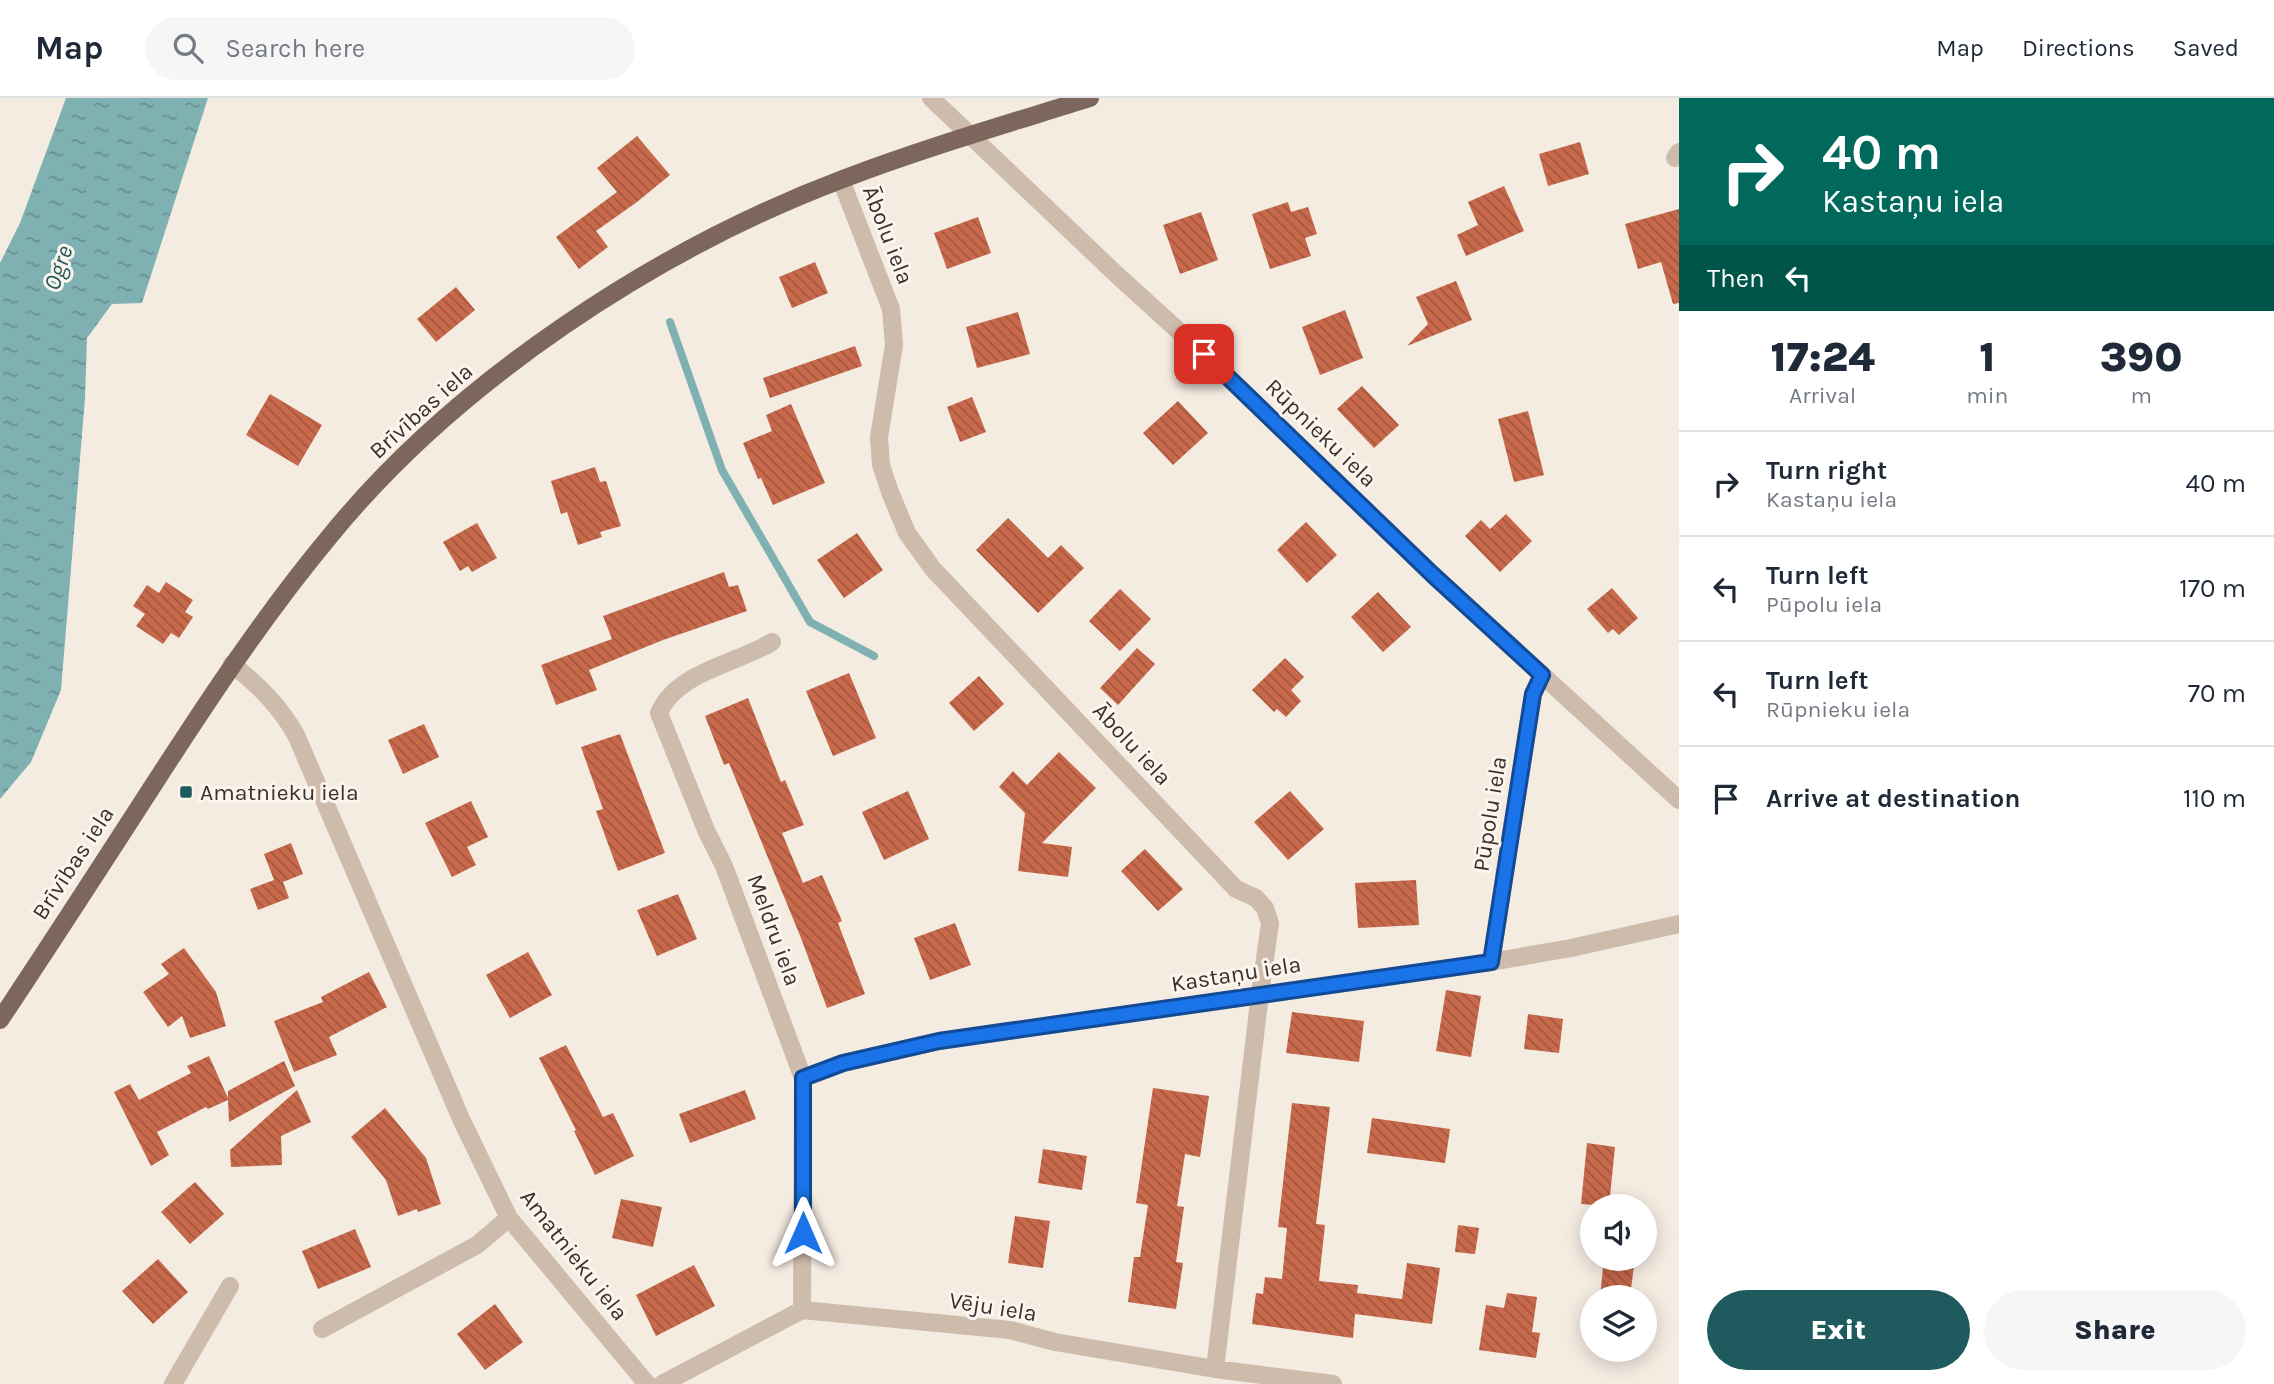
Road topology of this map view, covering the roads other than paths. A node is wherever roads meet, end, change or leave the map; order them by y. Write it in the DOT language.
graph roads {
  1 [pos="931,98"];
  2 [pos="1090,98"];
  3 [pos="970,134"];
  4 [pos="841,180"];
  5 [pos="772,642"];
  6 [pos="232,664"];
  7 [pos="1542,675"];
  8 [pos="1679,800"];
  9 [pos="1679,924"];
  10 [pos="1491,962"];
  11 [pos="1259,994"];
  12 [pos="0,1020"];
  13 [pos="803,1078"];
  14 [pos="509,1218"];
  15 [pos="230,1286"];
  16 [pos="802,1310"];
  17 [pos="322,1329"];
  18 [pos="1215,1369"];
  19 [pos="173,1384"];
  20 [pos="647,1384"];
  21 [pos="662,1384"];
  22 [pos="1333,1384"];
  1 -- 3 [label="street, Rūpnieku iela"];
  2 -- 3 [label="main road, Brīvības iela"];
  3 -- 4 [label="main road, Brīvības iela"];
  3 -- 7 [label="street, Rūpnieku iela"];
  4 -- 6 [label="main road, Brīvības iela"];
  4 -- 11 [label="street, Ābolu iela"];
  5 -- 13 [label="street, Meldru iela"];
  6 -- 12 [label="main road, Brīvības iela"];
  6 -- 14 [label="street, Amatnieku iela"];
  7 -- 8 [label="street, Rūpnieku iela"];
  7 -- 10 [label="street, Pūpolu iela"];
  9 -- 10 [label="street, Kastaņu iela"];
  10 -- 11 [label="street, Kastaņu iela"];
  11 -- 13 [label="street, Kastaņu iela"];
  11 -- 18 [label="street, Ābolu iela"];
  13 -- 16 [label="street, Meldru iela"];
  14 -- 17 [label="street"];
  14 -- 20 [label="street, Amatnieku iela"];
  15 -- 19 [label="street"];
  16 -- 18 [label="street, Vēju iela"];
  16 -- 21 [label="street"];
  18 -- 22 [label="street, Vēju iela"];
}
